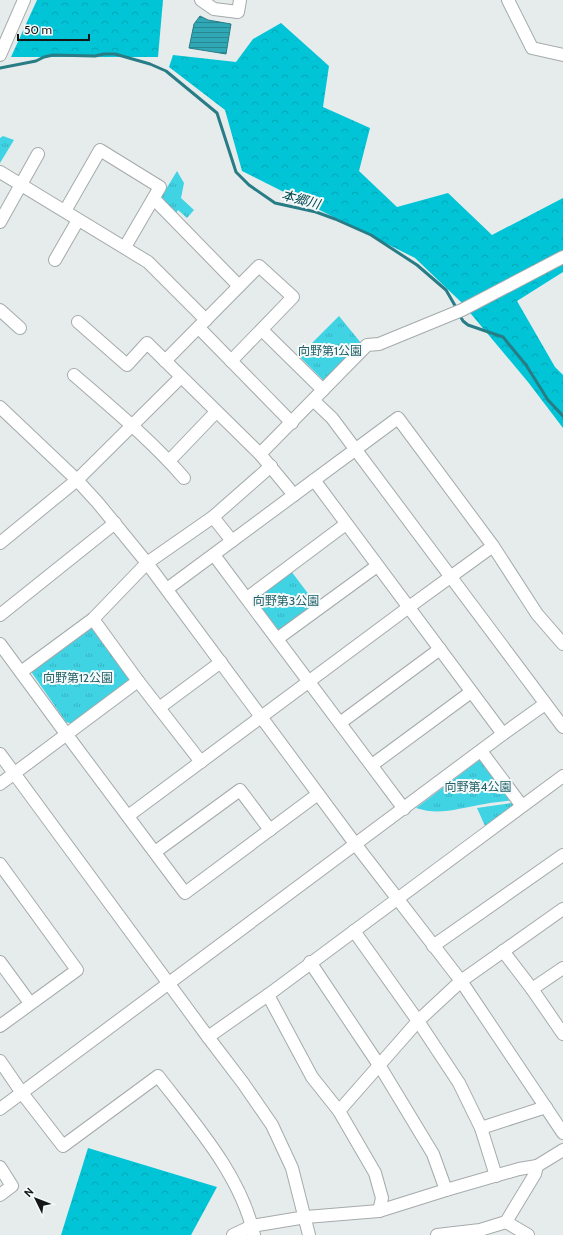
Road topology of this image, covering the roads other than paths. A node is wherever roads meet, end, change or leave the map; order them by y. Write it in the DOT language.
graph roads {
  1 [pos="24,0"];
  2 [pos="200,0"];
  3 [pos="240,0"];
  4 [pos="508,0"];
  5 [pos="0,55"];
  6 [pos="563,55"];
  7 [pos="38,154"];
  8 [pos="0,172"];
  9 [pos="21,184"];
  10 [pos="154,199"];
  11 [pos="65,211"];
  12 [pos="78,220"];
  13 [pos="0,222"];
  14 [pos="125,247"];
  15 [pos="563,258"];
  16 [pos="55,260"];
  17 [pos="239,286"];
  18 [pos="0,310"];
  19 [pos="78,322"];
  20 [pos="202,324"];
  21 [pos="20,328"];
  22 [pos="262,330"];
  23 [pos="165,361"];
  24 [pos="231,361"];
  25 [pos="74,375"];
  26 [pos="181,377"];
  27 [pos="323,390"];
  28 [pos="314,401"];
  29 [pos="0,407"];
  30 [pos="216,412"];
  31 [pos="10,416"];
  32 [pos="292,423"];
  33 [pos="0,424"];
  34 [pos="132,426"];
  35 [pos="356,449"];
  36 [pos="260,454"];
  37 [pos="169,461"];
  38 [pos="271,466"];
  39 [pos="184,478"];
  40 [pos="77,480"];
  41 [pos="314,480"];
  42 [pos="294,496"];
  43 [pos="213,517"];
  44 [pos="115,523"];
  45 [pos="346,524"];
  46 [pos="232,541"];
  47 [pos="0,543"];
  48 [pos="493,546"];
  49 [pos="214,555"];
  50 [pos="147,563"];
  51 [pos="377,566"];
  52 [pos="450,576"];
  53 [pos="167,589"];
  54 [pos="247,598"];
  55 [pos="408,607"];
  56 [pos="0,615"];
  57 [pos="94,619"];
  58 [pos="277,639"];
  59 [pos="0,644"];
  60 [pos="563,644"];
  61 [pos="440,650"];
  62 [pos="221,662"];
  63 [pos="21,672"];
  64 [pos="138,681"];
  65 [pos="309,681"];
  66 [pos="471,692"];
  67 [pos="545,704"];
  68 [pos="159,708"];
  69 [pos="261,717"];
  70 [pos="340,724"];
  71 [pos="563,728"];
  72 [pos="503,734"];
  73 [pos="66,735"];
  74 [pos="481,751"];
  75 [pos="0,754"];
  76 [pos="201,762"];
  77 [pos="372,765"];
  78 [pos="15,774"];
  79 [pos="563,776"];
  80 [pos="0,784"];
  81 [pos="318,794"];
  82 [pos="522,806"];
  83 [pos="404,809"];
  84 [pos="128,816"];
  85 [pos="270,830"];
  86 [pos="356,845"];
  87 [pos="155,852"];
  88 [pos="563,855"];
  89 [pos="0,864"];
  90 [pos="397,899"];
  91 [pos="563,909"];
  92 [pos="354,931"];
  93 [pos="433,946"];
  94 [pos="503,951"];
  95 [pos="0,962"];
  96 [pos="310,962"];
  97 [pos="563,968"];
  98 [pos="461,981"];
  99 [pos="169,984"];
  100 [pos="532,989"];
  101 [pos="268,994"];
  102 [pos="30,1003"];
  103 [pos="418,1021"];
  104 [pos="0,1026"];
  105 [pos="562,1030"];
  106 [pos="208,1037"];
  107 [pos="0,1061"];
  108 [pos="379,1065"];
  109 [pos="22,1093"];
  110 [pos="546,1107"];
  111 [pos="0,1109"];
  112 [pos="339,1111"];
  113 [pos="481,1128"];
  114 [pos="563,1133"];
  115 [pos="563,1150"];
  116 [pos="537,1166"];
  117 [pos="0,1167"];
  118 [pos="496,1176"];
  119 [pos="446,1190"];
  120 [pos="0,1195"];
  121 [pos="379,1211"];
  122 [pos="306,1217"];
  123 [pos="506,1222"];
  124 [pos="253,1231"];
  125 [pos="233,1235"];
  126 [pos="310,1235"];
  127 [pos="437,1235"];
  128 [pos="528,1235"];
  1 -- 5 [label="street"];
  2 -- 3 [label="street"];
  4 -- 6 [label="street"];
  7 -- 9 [label="street"];
  8 -- 9 [label="street"];
  9 -- 11 [label="street"];
  9 -- 13 [label="street"];
  10 -- 11 [label="street"];
  10 -- 14 [label="street"];
  10 -- 17 [label="street"];
  11 -- 12 [label="street"];
  12 -- 14 [label="street"];
  12 -- 16 [label="street"];
  14 -- 20 [label="street"];
  15 -- 27 [label="street"];
  17 -- 20 [label="street"];
  17 -- 22 [label="street"];
  18 -- 21 [label="street"];
  19 -- 23 [label="street"];
  20 -- 23 [label="street"];
  20 -- 24 [label="street"];
  22 -- 24 [label="street"];
  22 -- 27 [label="street"];
  23 -- 26 [label="street"];
  24 -- 32 [label="street"];
  25 -- 34 [label="street"];
  26 -- 30 [label="street"];
  26 -- 34 [label="street"];
  27 -- 28 [label="street"];
  28 -- 32 [label="street"];
  28 -- 35 [label="street"];
  29 -- 31 [label="street"];
  30 -- 36 [label="street"];
  30 -- 37 [label="street"];
  31 -- 33 [label="street"];
  31 -- 40 [label="street"];
  32 -- 36 [label="street"];
  34 -- 37 [label="street"];
  34 -- 40 [label="street"];
  35 -- 41 [label="street"];
  35 -- 48 [label="street"];
  35 -- 52 [label="street"];
  36 -- 38 [label="street"];
  37 -- 39 [label="street"];
  38 -- 42 [label="street"];
  38 -- 43 [label="street"];
  40 -- 44 [label="street"];
  40 -- 47 [label="street"];
  41 -- 42 [label="street"];
  41 -- 45 [label="street"];
  42 -- 46 [label="street"];
  43 -- 46 [label="street"];
  43 -- 50 [label="street"];
  44 -- 50 [label="street"];
  44 -- 56 [label="street"];
  45 -- 51 [label="street"];
  45 -- 54 [label="street"];
  46 -- 49 [label="street"];
  48 -- 52 [label="street"];
  48 -- 60 [label="street"];
  49 -- 53 [label="street"];
  49 -- 54 [label="street"];
  50 -- 53 [label="street"];
  50 -- 57 [label="street"];
  51 -- 55 [label="street"];
  51 -- 58 [label="street"];
  52 -- 55 [label="street"];
  52 -- 67 [label="street"];
  53 -- 62 [label="street"];
  54 -- 58 [label="street"];
  55 -- 61 [label="street"];
  55 -- 65 [label="street"];
  57 -- 63 [label="street"];
  57 -- 64 [label="street"];
  58 -- 65 [label="street"];
  59 -- 63 [label="street"];
  61 -- 66 [label="street"];
  61 -- 70 [label="street"];
  62 -- 68 [label="street"];
  62 -- 69 [label="street"];
  63 -- 73 [label="street"];
  64 -- 68 [label="street"];
  64 -- 73 [label="street"];
  65 -- 69 [label="street"];
  65 -- 70 [label="street"];
  66 -- 72 [label="street"];
  66 -- 77 [label="street"];
  67 -- 71 [label="street"];
  67 -- 72 [label="street"];
  68 -- 76 [label="street"];
  69 -- 76 [label="street"];
  69 -- 81 [label="street"];
  70 -- 77 [label="street"];
  72 -- 74 [label="street"];
  73 -- 78 [label="street"];
  73 -- 84 [label="street"];
  74 -- 82 [label="street"];
  74 -- 83 [label="street"];
  75 -- 78 [label="street"];
  76 -- 84 [label="street"];
  77 -- 83 [label="street"];
  78 -- 80 [label="street"];
  78 -- 99 [label="street"];
  79 -- 82 [label="street"];
  81 -- 85 [label="street"];
  81 -- 86 [label="street"];
  82 -- 90 [label="street"];
  83 -- 86 [label="street"];
  84 -- 87 [label="street"];
  85 -- 87 [label="street"];
  85 -- 87 [label="street"];
  86 -- 90 [label="street"];
  86 -- 99 [label="street"];
  88 -- 93 [label="street"];
  89 -- 102 [label="street"];
  90 -- 92 [label="street"];
  90 -- 93 [label="street"];
  91 -- 94 [label="street"];
  92 -- 96 [label="street"];
  92 -- 103 [label="street"];
  93 -- 98 [label="street"];
  94 -- 98 [label="street"];
  94 -- 100 [label="street"];
  95 -- 102 [label="street"];
  96 -- 101 [label="street"];
  96 -- 108 [label="street"];
  97 -- 100 [label="street"];
  98 -- 103 [label="street"];
  98 -- 110 [label="street"];
  99 -- 106 [label="street"];
  99 -- 109 [label="street"];
  100 -- 105 [label="street"];
  101 -- 106 [label="street"];
  101 -- 112 [label="street"];
  102 -- 104 [label="street"];
  103 -- 108 [label="street"];
  103 -- 113 [label="street"];
  106 -- 122 [label="street"];
  107 -- 109 [label="street"];
  108 -- 112 [label="street"];
  108 -- 119 [label="street"];
  109 -- 111 [label="street"];
  109 -- 124 [label="street"];
  110 -- 113 [label="street"];
  110 -- 114 [label="street"];
  112 -- 121 [label="street"];
  113 -- 118 [label="street"];
  115 -- 116 [label="street"];
  116 -- 118 [label="street"];
  116 -- 123 [label="street"];
  117 -- 120 [label="street"];
  118 -- 119 [label="street"];
  119 -- 121 [label="street"];
  121 -- 122 [label="street"];
  122 -- 124 [label="street"];
  122 -- 126 [label="street"];
  123 -- 127 [label="street"];
  123 -- 128 [label="street"];
  124 -- 125 [label="street"];
}
